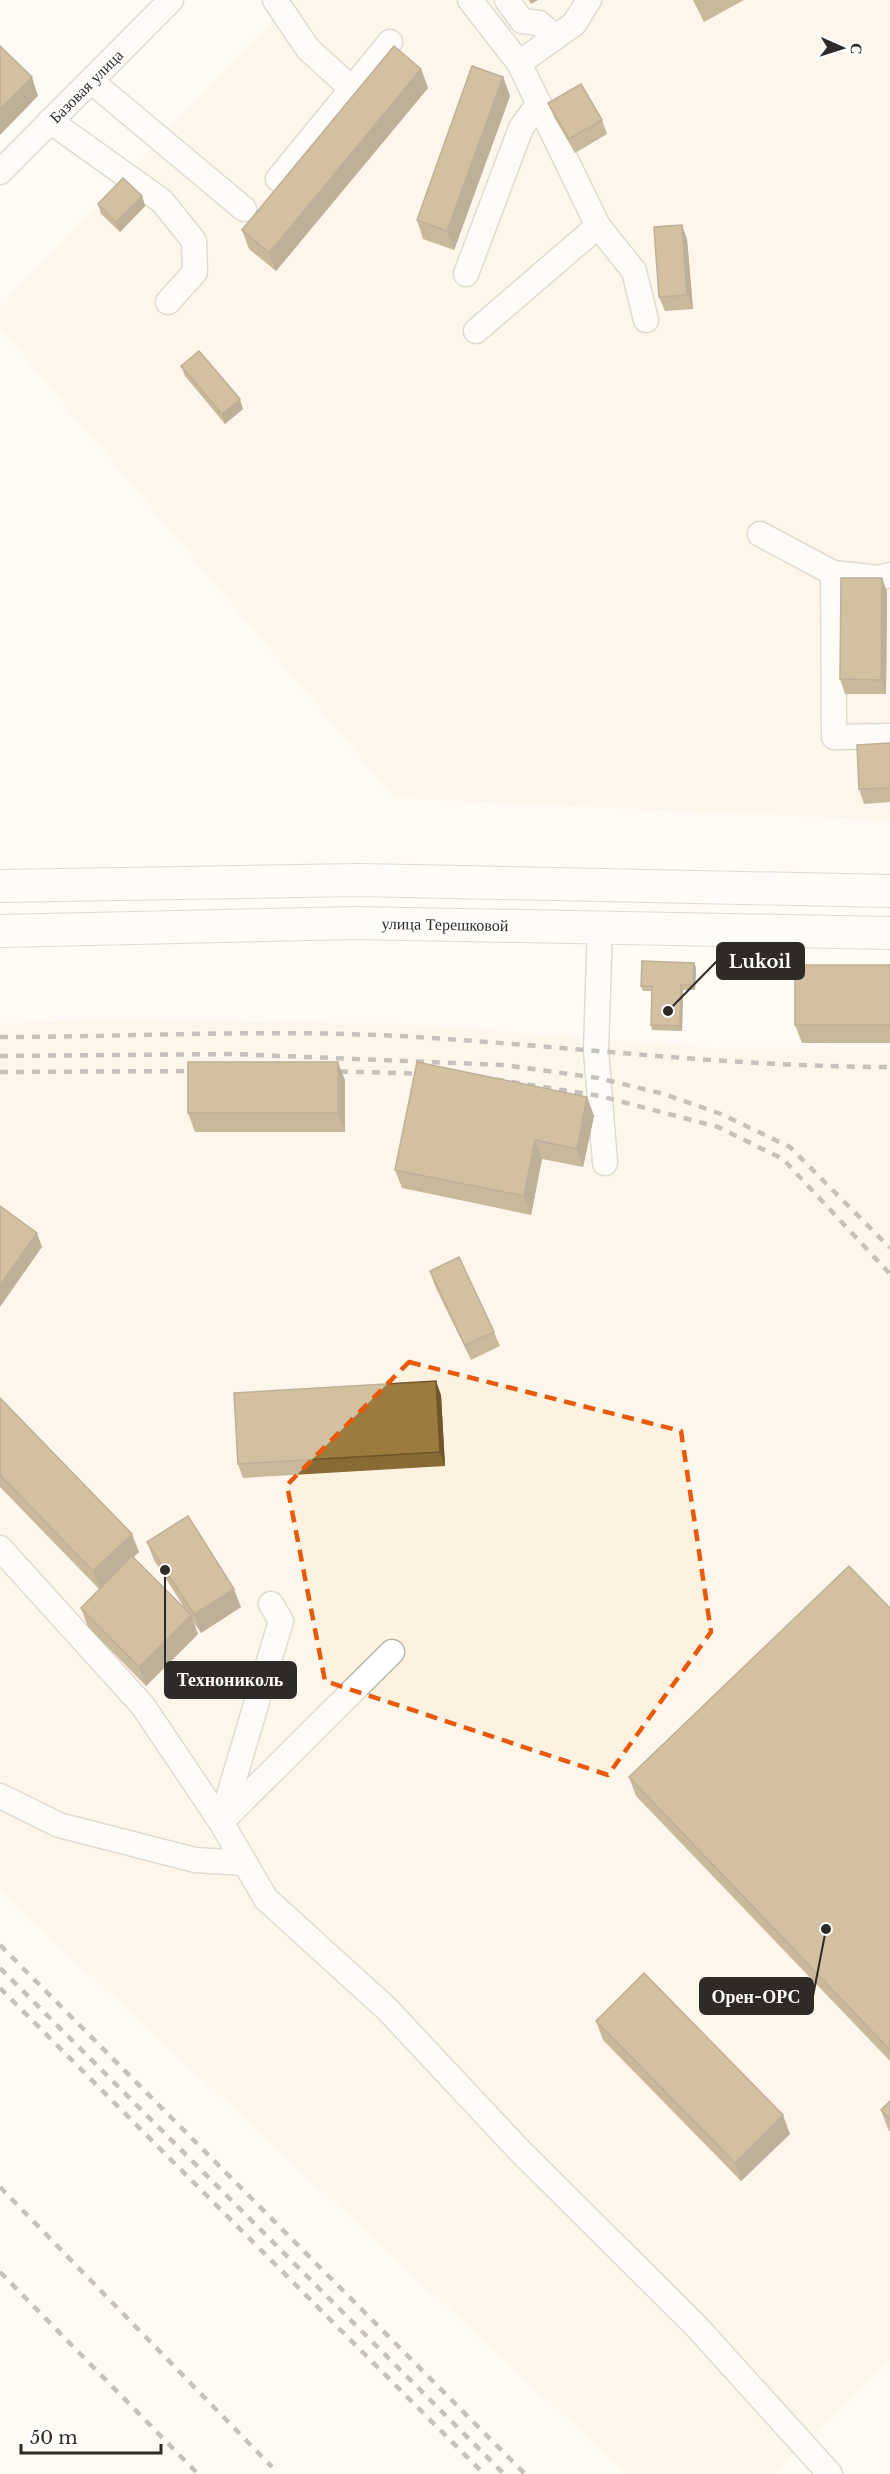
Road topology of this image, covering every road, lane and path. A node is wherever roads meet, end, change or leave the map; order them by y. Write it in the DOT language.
graph roads {
  1 [pos="171,0"];
  2 [pos="275,0"];
  3 [pos="470,0"];
  4 [pos="507,0"];
  5 [pos="589,0"];
  6 [pos="555,37"];
  7 [pos="390,42"];
  8 [pos="519,63"];
  9 [pos="91,81"];
  10 [pos="351,87"];
  11 [pos="538,103"];
  12 [pos="50,121"];
  13 [pos="0,172"];
  14 [pos="278,179"];
  15 [pos="244,209"];
  16 [pos="598,226"];
  17 [pos="466,274"];
  18 [pos="168,302"];
  19 [pos="646,320"];
  20 [pos="476,331"];
  21 [pos="760,534"];
  22 [pos="833,573"];
  23 [pos="890,575"];
  24 [pos="890,736"];
  25 [pos="600,885"];
  26 [pos="0,886"];
  27 [pos="890,891"];
  28 [pos="600,927"];
  29 [pos="0,931"];
  30 [pos="890,933"];
  31 [pos="605,1163"];
  32 [pos="0,1548"];
  33 [pos="271,1604"];
  34 [pos="393,1652"];
  35 [pos="0,1796"];
  36 [pos="221,1822"];
  37 [pos="244,1863"];
  38 [pos="830,2474"];
  1 -- 9 [label="street, Базовая улица"];
  2 -- 10 [label="street"];
  3 -- 8 [label="street"];
  4 -- 6 [label="street"];
  5 -- 6 [label="street"];
  6 -- 8 [label="street"];
  7 -- 10 [label="street"];
  8 -- 11 [label="street"];
  9 -- 12 [label="street, Базовая улица"];
  9 -- 15 [label="street"];
  10 -- 14 [label="street"];
  11 -- 16 [label="street"];
  11 -- 17 [label="street"];
  12 -- 13 [label="street, Базовая улица"];
  12 -- 18 [label="street"];
  16 -- 19 [label="street"];
  16 -- 20 [label="street"];
  21 -- 22 [label="street"];
  22 -- 23 [label="street"];
  22 -- 24 [label="street"];
  25 -- 26 [label="main road"];
  25 -- 27 [label="main road"];
  25 -- 28 [label="main road"];
  28 -- 29 [label="main road, улица Терешковой"];
  28 -- 30 [label="main road, улица Терешковой"];
  28 -- 31 [label="street"];
  32 -- 36 [label="street"];
  33 -- 36 [label="street"];
  34 -- 36 [label="street"];
  35 -- 37 [label="street"];
  36 -- 37 [label="street"];
  37 -- 38 [label="street"];
}
